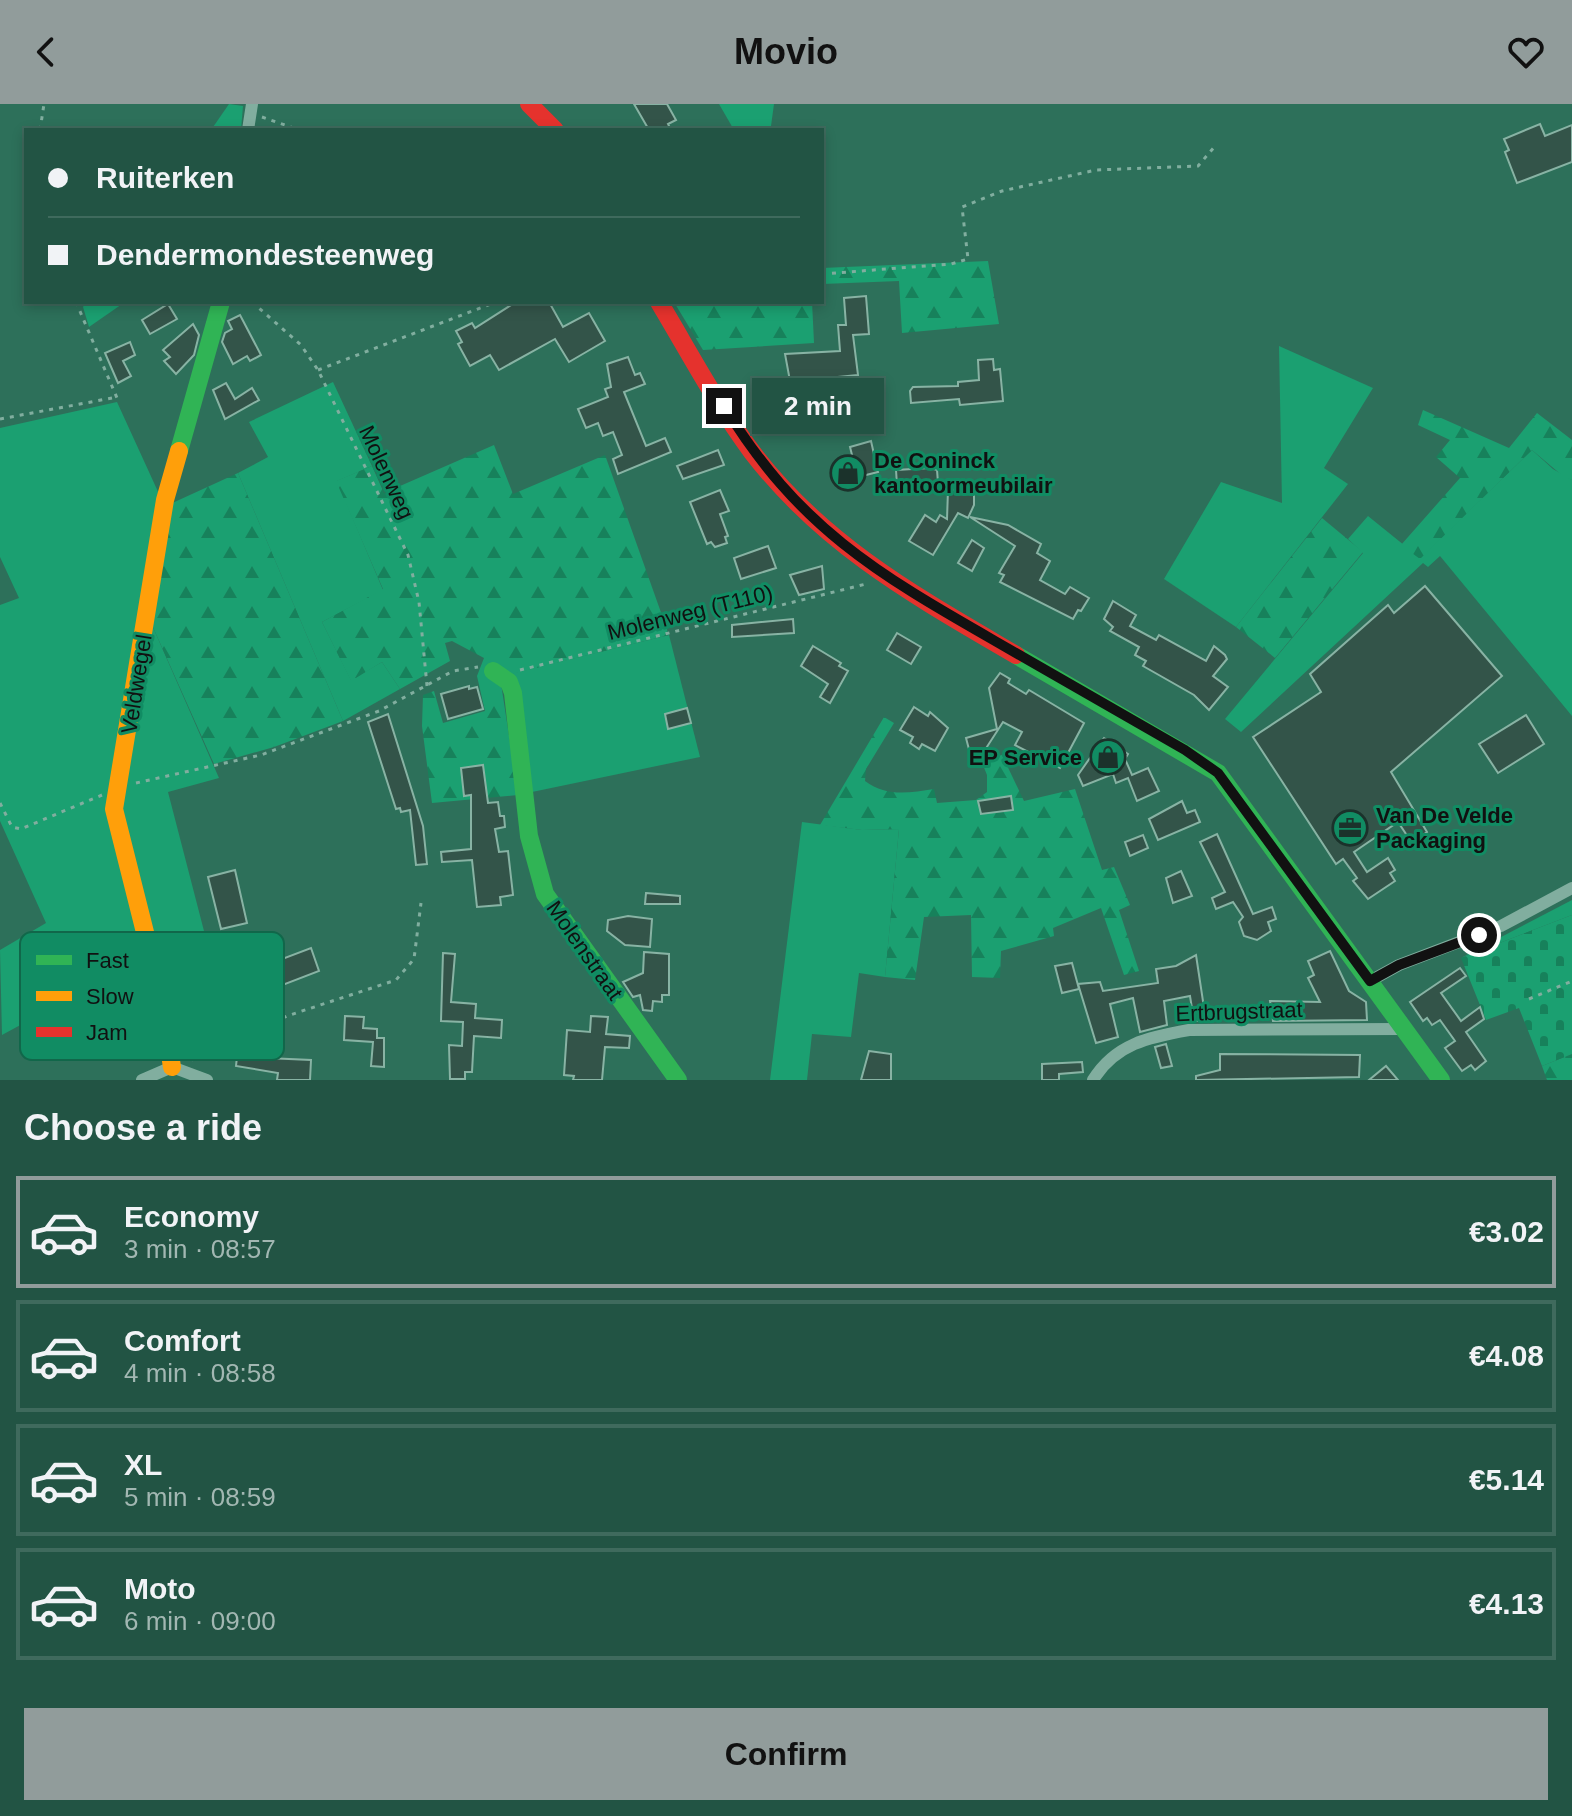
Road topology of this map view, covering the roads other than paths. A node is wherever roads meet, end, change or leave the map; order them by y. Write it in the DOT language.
graph roads {
  1 [pos="529,104"];
  2 [pos="553,128"];
  3 [pos="220,304"];
  4 [pos="660,304"];
  5 [pos="497,673"];
  6 [pos="1572,888"];
  7 [pos="145,932"];
  8 [pos="1370,981"];
  9 [pos="1403,1029"];
  10 [pos="171,1060"];
  11 [pos="172,1067"];
  12 [pos="142,1080"];
  13 [pos="207,1080"];
  14 [pos="678,1080"];
  15 [pos="1093,1080"];
  16 [pos="1441,1080"];
  1 -- 2 [label="street"];
  3 -- 7 [label="street, Veldwegel"];
  4 -- 8 [label="street"];
  5 -- 14 [label="street, Molenstraat"];
  6 -- 8 [label="street"];
  8 -- 9 [label="street"];
  9 -- 15 [label="street, Ertbrugstraat"];
  9 -- 16 [label="street"];
  10 -- 11 [label="street, Veldwegel"];
  11 -- 12 [label="street"];
  11 -- 13 [label="street"];
}
